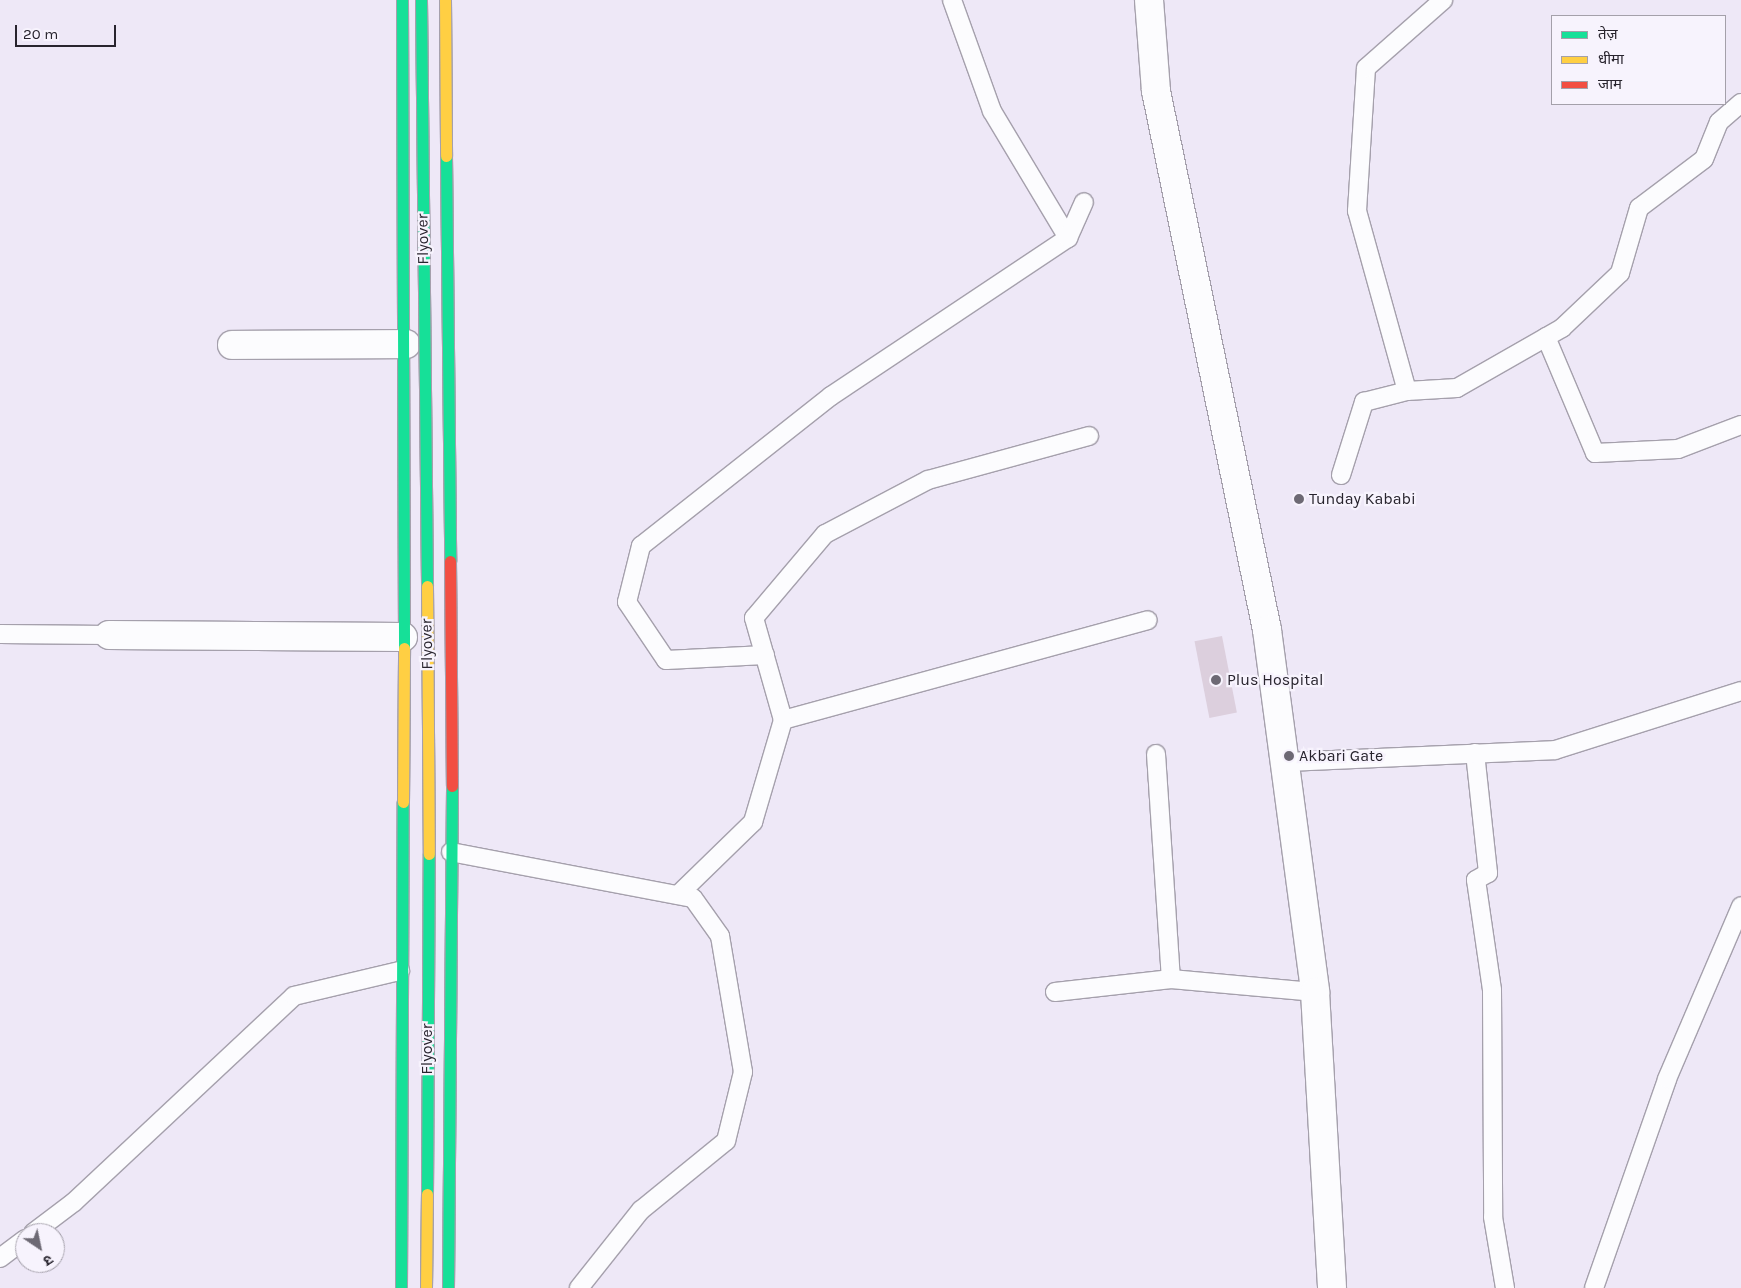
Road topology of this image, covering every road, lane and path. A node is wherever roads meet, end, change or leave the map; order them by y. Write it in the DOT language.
graph roads {
  1 [pos="402,0"];
  2 [pos="421,0"];
  3 [pos="445,0"];
  4 [pos="952,0"];
  5 [pos="1148,0"];
  6 [pos="1443,0"];
  7 [pos="1741,104"];
  8 [pos="1084,202"];
  9 [pos="1068,238"];
  10 [pos="1546,337"];
  11 [pos="232,345"];
  12 [pos="405,349"];
  13 [pos="447,355"];
  14 [pos="1407,391"];
  15 [pos="1741,425"];
  16 [pos="1089,436"];
  17 [pos="1341,475"];
  18 [pos="1148,620"];
  19 [pos="0,634"];
  20 [pos="109,635"];
  21 [pos="403,637"];
  22 [pos="765,655"];
  23 [pos="1741,691"];
  24 [pos="784,720"];
  25 [pos="1475,753"];
  26 [pos="1156,754"];
  27 [pos="1284,762"];
  28 [pos="451,852"];
  29 [pos="678,895"];
  30 [pos="1741,906"];
  31 [pos="400,971"];
  32 [pos="1171,979"];
  33 [pos="1055,992"];
  34 [pos="1315,992"];
  35 [pos="46,1223"];
  36 [pos="15,1247"];
  37 [pos="0,1258"];
  38 [pos="401,1288"];
  39 [pos="426,1288"];
  40 [pos="448,1288"];
  41 [pos="579,1288"];
  42 [pos="1332,1288"];
  43 [pos="1505,1288"];
  44 [pos="1594,1288"];
  1 -- 12 [label="main road"];
  2 -- 39 [label="main road, Flyover, bridge"];
  3 -- 13 [label="main road"];
  4 -- 9 [label="lane"];
  5 -- 27 [label="street"];
  6 -- 14 [label="lane"];
  7 -- 10 [label="lane"];
  8 -- 9 [label="lane"];
  9 -- 22 [label="lane"];
  10 -- 14 [label="lane"];
  10 -- 15 [label="lane"];
  11 -- 12 [label="street"];
  12 -- 13 [label="main road"];
  12 -- 21 [label="main road"];
  13 -- 28 [label="main road"];
  14 -- 17 [label="lane"];
  16 -- 22 [label="lane"];
  18 -- 24 [label="lane"];
  19 -- 20 [label="lane"];
  20 -- 21 [label="street"];
  21 -- 31 [label="main road"];
  22 -- 24 [label="lane"];
  23 -- 25 [label="lane"];
  24 -- 29 [label="lane"];
  25 -- 27 [label="lane"];
  25 -- 43 [label="lane"];
  26 -- 32 [label="lane"];
  27 -- 34 [label="street"];
  28 -- 29 [label="lane"];
  28 -- 40 [label="main road"];
  29 -- 41 [label="lane"];
  30 -- 44 [label="lane"];
  31 -- 35 [label="lane"];
  31 -- 38 [label="main road"];
  32 -- 33 [label="lane"];
  32 -- 34 [label="lane"];
  34 -- 42 [label="street"];
  36 -- 37 [label="lane"];
}
